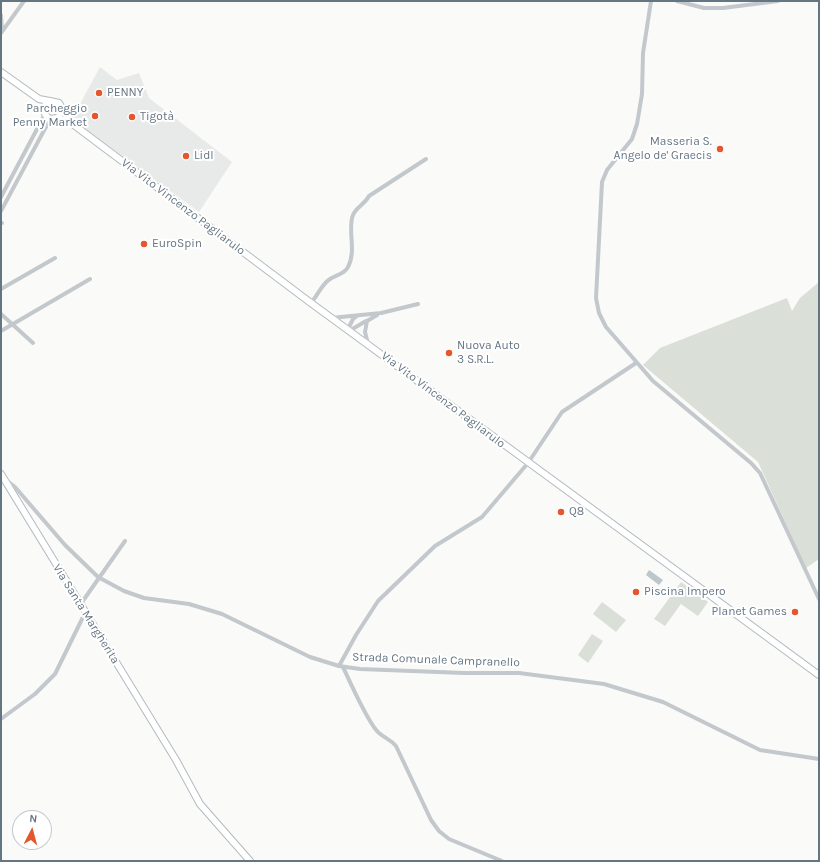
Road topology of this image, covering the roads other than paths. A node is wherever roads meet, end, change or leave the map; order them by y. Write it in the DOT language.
graph roads {
  1 [pos="24,1"];
  2 [pos="651,1"];
  3 [pos="677,1"];
  4 [pos="778,1"];
  5 [pos="1,14"];
  6 [pos="2,32"];
  7 [pos="1,72"];
  8 [pos="38,99"];
  9 [pos="50,101"];
  10 [pos="62,110"];
  11 [pos="44,111"];
  12 [pos="55,119"];
  13 [pos="70,122"];
  14 [pos="426,159"];
  15 [pos="1,197"];
  16 [pos="1,211"];
  17 [pos="55,258"];
  18 [pos="90,279"];
  19 [pos="1,289"];
  20 [pos="311,303"];
  21 [pos="418,304"];
  22 [pos="381,313"];
  23 [pos="1,314"];
  24 [pos="359,315"];
  25 [pos="331,318"];
  26 [pos="367,321"];
  27 [pos="13,324"];
  28 [pos="348,330"];
  29 [pos="1,331"];
  30 [pos="33,343"];
  31 [pos="368,344"];
  32 [pos="636,363"];
  33 [pos="528,463"];
  34 [pos="2,476"];
  35 [pos="125,541"];
  36 [pos="98,577"];
  37 [pos="819,599"];
  38 [pos="80,605"];
  39 [pos="85,613"];
  40 [pos="341,666"];
  41 [pos="819,675"];
  42 [pos="1,719"];
  43 [pos="819,759"];
  44 [pos="250,861"];
  45 [pos="502,861"];
  1 -- 6 [label="street"];
  2 -- 32 [label="street"];
  3 -- 4 [label="street"];
  5 -- 6 [label="street"];
  7 -- 8 [label="street"];
  8 -- 9 [label="street"];
  8 -- 11 [label="street"];
  9 -- 10 [label="street, Via Vito Vincenzo Pagliarulo"];
  9 -- 11 [label="street"];
  10 -- 12 [label="street"];
  10 -- 13 [label="street, Via Vito Vincenzo Pagliarulo"];
  11 -- 12 [label="street, Via Vito Vincenzo Pagliarulo"];
  11 -- 15 [label="street"];
  12 -- 13 [label="street, Via Vito Vincenzo Pagliarulo"];
  12 -- 16 [label="street"];
  13 -- 20 [label="street, Via Vito Vincenzo Pagliarulo"];
  14 -- 20 [label="street"];
  17 -- 19 [label="street"];
  18 -- 27 [label="street"];
  20 -- 25 [label="street, Via Vito Vincenzo Pagliarulo"];
  21 -- 22 [label="street"];
  22 -- 24 [label="street"];
  22 -- 26 [label="street"];
  23 -- 27 [label="street"];
  24 -- 25 [label="street"];
  24 -- 28 [label="street"];
  25 -- 28 [label="street, Via Vito Vincenzo Pagliarulo"];
  26 -- 28 [label="street"];
  26 -- 31 [label="street"];
  27 -- 29 [label="street"];
  27 -- 30 [label="street"];
  28 -- 31 [label="street, Via Vito Vincenzo Pagliarulo"];
  31 -- 33 [label="street, Via Vito Vincenzo Pagliarulo"];
  32 -- 33 [label="street"];
  32 -- 37 [label="street"];
  33 -- 40 [label="street"];
  33 -- 41 [label="street, Via Vito Vincenzo Pagliarulo"];
  34 -- 36 [label="street, Strada Comunale Campranello"];
  34 -- 38 [label="street, Via Santa Margherita"];
  35 -- 36 [label="street"];
  36 -- 38 [label="street"];
  36 -- 40 [label="street, Strada Comunale Campranello"];
  38 -- 39 [label="street, Via Santa Margherita"];
  39 -- 42 [label="street"];
  39 -- 44 [label="street, Via Santa Margherita"];
  40 -- 43 [label="street, Strada Comunale Campranello"];
  40 -- 45 [label="street"];
}
